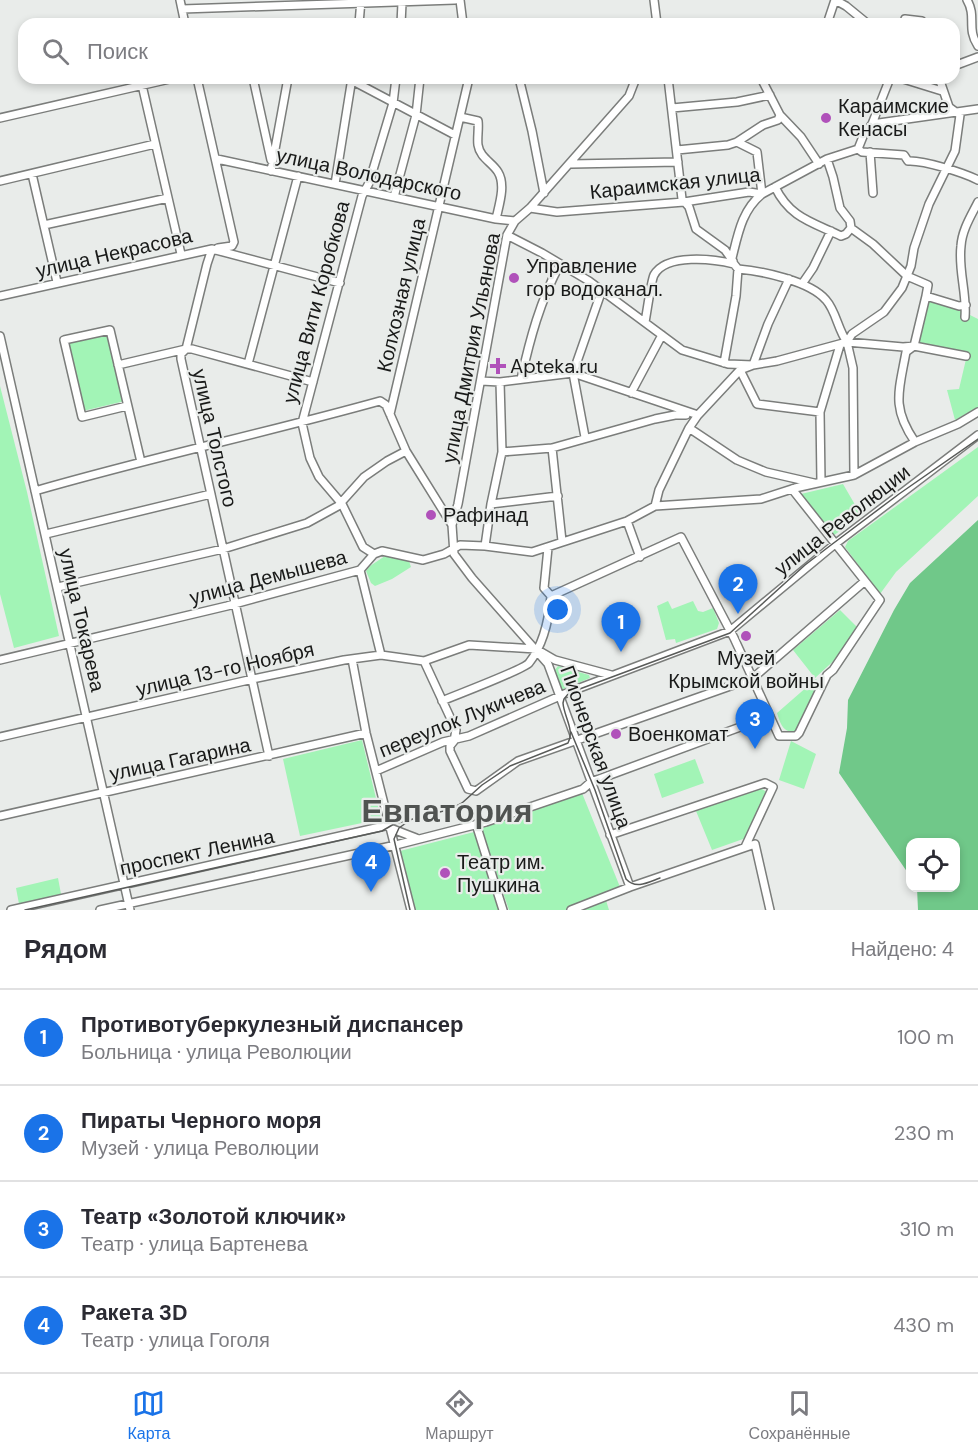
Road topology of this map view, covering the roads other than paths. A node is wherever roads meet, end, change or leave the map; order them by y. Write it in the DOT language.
graph roads {
  1 [pos="180,0"];
  2 [pos="455,0"];
  3 [pos="460,0"];
  4 [pos="654,0"];
  5 [pos="835,0"];
  6 [pos="967,0"];
  7 [pos="361,2"];
  8 [pos="402,3"];
  9 [pos="182,9"];
  10 [pos="184,18"];
  11 [pos="360,18"];
  12 [pos="401,18"];
  13 [pos="462,18"];
  14 [pos="656,18"];
  15 [pos="829,18"];
  16 [pos="861,18"];
  17 [pos="978,46"];
  18 [pos="978,57"];
  19 [pos="960,64"];
  20 [pos="147,84"];
  21 [pos="198,84"];
  22 [pos="254,84"];
  23 [pos="287,84"];
  24 [pos="350,84"];
  25 [pos="360,84"];
  26 [pos="395,84"];
  27 [pos="419,84"];
  28 [pos="468,84"];
  29 [pos="520,84"];
  30 [pos="633,84"];
  31 [pos="669,84"];
  32 [pos="764,84"];
  33 [pos="888,84"];
  34 [pos="919,84"];
  35 [pos="940,84"];
  36 [pos="142,85"];
  37 [pos="942,91"];
  38 [pos="770,95"];
  39 [pos="393,103"];
  40 [pos="672,108"];
  41 [pos="978,109"];
  42 [pos="956,113"];
  43 [pos="416,115"];
  44 [pos="780,116"];
  45 [pos="460,117"];
  46 [pos="0,118"];
  47 [pos="872,124"];
  48 [pos="455,135"];
  49 [pos="737,142"];
  50 [pos="155,144"];
  51 [pos="858,149"];
  52 [pos="677,150"];
  53 [pos="870,152"];
  54 [pos="217,159"];
  55 [pos="827,159"];
  56 [pos="678,162"];
  57 [pos="571,164"];
  58 [pos="819,164"];
  59 [pos="271,167"];
  60 [pos="947,170"];
  61 [pos="32,174"];
  62 [pos="298,176"];
  63 [pos="978,180"];
  64 [pos="0,181"];
  65 [pos="335,184"];
  66 [pos="776,187"];
  67 [pos="365,191"];
  68 [pos="544,193"];
  69 [pos="873,193"];
  70 [pos="762,194"];
  71 [pos="394,197"];
  72 [pos="168,198"];
  73 [pos="684,202"];
  74 [pos="978,202"];
  75 [pos="439,205"];
  76 [pos="530,208"];
  77 [pos="496,219"];
  78 [pos="515,221"];
  79 [pos="44,225"];
  80 [pos="851,228"];
  81 [pos="831,231"];
  82 [pos="507,235"];
  83 [pos="212,249"];
  84 [pos="181,254"];
  85 [pos="560,264"];
  86 [pos="735,264"];
  87 [pos="275,265"];
  88 [pos="907,276"];
  89 [pos="789,279"];
  90 [pos="57,282"];
  91 [pos="340,283"];
  92 [pos="802,284"];
  93 [pos="602,290"];
  94 [pos="0,296"];
  95 [pos="926,296"];
  96 [pos="966,305"];
  97 [pos="965,317"];
  98 [pos="645,322"];
  99 [pos="662,334"];
  100 [pos="0,336"];
  101 [pos="844,343"];
  102 [pos="914,346"];
  103 [pos="186,349"];
  104 [pos="966,356"];
  105 [pos="724,363"];
  106 [pos="248,364"];
  107 [pos="118,365"];
  108 [pos="753,365"];
  109 [pos="740,370"];
  110 [pos="573,373"];
  111 [pos="521,379"];
  112 [pos="481,381"];
  113 [pos="313,382"];
  114 [pos="500,382"];
  115 [pos="631,393"];
  116 [pos="127,406"];
  117 [pos="820,412"];
  118 [pos="978,412"];
  119 [pos="390,414"];
  120 [pos="698,415"];
  121 [pos="302,423"];
  122 [pos="689,428"];
  123 [pos="978,435"];
  124 [pos="585,437"];
  125 [pos="915,442"];
  126 [pos="200,447"];
  127 [pos="552,448"];
  128 [pos="406,451"];
  129 [pos="502,452"];
  130 [pos="141,462"];
  131 [pos="854,475"];
  132 [pos="787,478"];
  133 [pos="820,483"];
  134 [pos="35,490"];
  135 [pos="790,490"];
  136 [pos="211,494"];
  137 [pos="558,496"];
  138 [pos="340,503"];
  139 [pos="458,504"];
  140 [pos="491,504"];
  141 [pos="439,505"];
  142 [pos="655,507"];
  143 [pos="627,521"];
  144 [pos="452,525"];
  145 [pos="46,534"];
  146 [pos="562,541"];
  147 [pos="835,544"];
  148 [pos="485,546"];
  149 [pos="548,548"];
  150 [pos="223,549"];
  151 [pos="453,549"];
  152 [pos="374,554"];
  153 [pos="640,557"];
  154 [pos="360,570"];
  155 [pos="865,581"];
  156 [pos="58,587"];
  157 [pos="550,596"];
  158 [pos="235,604"];
  159 [pos="730,631"];
  160 [pos="70,644"];
  161 [pos="536,649"];
  162 [pos="381,656"];
  163 [pos="352,659"];
  164 [pos="0,660"];
  165 [pos="424,661"];
  166 [pos="551,662"];
  167 [pos="611,675"];
  168 [pos="753,678"];
  169 [pos="253,679"];
  170 [pos="560,696"];
  171 [pos="442,701"];
  172 [pos="770,716"];
  173 [pos="86,718"];
  174 [pos="366,733"];
  175 [pos="0,737"];
  176 [pos="576,740"];
  177 [pos="454,741"];
  178 [pos="269,756"];
  179 [pos="376,771"];
  180 [pos="591,782"];
  181 [pos="103,793"];
  182 [pos="0,816"];
  183 [pos="476,825"];
  184 [pos="390,827"];
  185 [pos="610,835"];
  186 [pos="419,839"];
  187 [pos="396,845"];
  188 [pos="745,846"];
  189 [pos="124,885"];
  190 [pos="630,887"];
  191 [pos="129,907"];
  192 [pos="10,910"];
  193 [pos="100,910"];
  194 [pos="411,910"];
  195 [pos="503,910"];
  196 [pos="571,910"];
  197 [pos="770,910"];
  1 -- 9 [label="street"];
  2 -- 8 [label="street"];
  3 -- 13 [label="street"];
  4 -- 14 [label="street"];
  5 -- 15 [label="street"];
  5 -- 16 [label="street"];
  6 -- 17 [label="street"];
  7 -- 8 [label="street"];
  7 -- 9 [label="street"];
  7 -- 11 [label="street"];
  8 -- 12 [label="street"];
  9 -- 10 [label="street"];
  18 -- 19 [label="street"];
  20 -- 36 [label="street"];
  21 -- 54 [label="street"];
  22 -- 59 [label="street"];
  23 -- 59 [label="street"];
  24 -- 65 [label="street"];
  25 -- 39 [label="street"];
  26 -- 39 [label="street, улица Вити Коробкова"];
  27 -- 43 [label="street"];
  28 -- 45 [label="street, Колхозная улица"];
  29 -- 68 [label="street"];
  30 -- 57 [label="street, улица Дмитрия Ульянова"];
  31 -- 40 [label="street"];
  32 -- 38 [label="street"];
  33 -- 47 [label="street"];
  34 -- 37 [label="street"];
  35 -- 37 [label="street"];
  36 -- 46 [label="street"];
  36 -- 50 [label="street"];
  37 -- 42 [label="street"];
  38 -- 40 [label="street"];
  38 -- 44 [label="street"];
  39 -- 43 [label="street"];
  39 -- 67 [label="street, улица Вити Коробкова"];
  40 -- 52 [label="street"];
  41 -- 42 [label="street"];
  42 -- 47 [label="street"];
  42 -- 60 [label="street"];
  43 -- 48 [label="street"];
  43 -- 71 [label="street"];
  44 -- 49 [label="street"];
  44 -- 58 [label="street"];
  45 -- 48 [label="street, Колхозная улица"];
  45 -- 77 [label="street"];
  47 -- 51 [label="street"];
  48 -- 75 [label="street, Колхозная улица"];
  49 -- 52 [label="street"];
  49 -- 70 [label="street"];
  50 -- 61 [label="street"];
  50 -- 72 [label="street"];
  51 -- 53 [label="street"];
  51 -- 55 [label="street, Караимская улица"];
  52 -- 56 [label="street"];
  53 -- 60 [label="street"];
  53 -- 69 [label="street"];
  54 -- 59 [label="street, улица Володарского"];
  54 -- 83 [label="street"];
  55 -- 58 [label="street, Караимская улица"];
  55 -- 80 [label="street"];
  56 -- 57 [label="street"];
  56 -- 73 [label="street"];
  57 -- 68 [label="street, улица Дмитрия Ульянова"];
  58 -- 66 [label="street, Караимская улица"];
  59 -- 62 [label="street, улица Володарского"];
  60 -- 63 [label="street"];
  60 -- 88 [label="street"];
  61 -- 64 [label="street"];
  61 -- 79 [label="street"];
  62 -- 65 [label="street, улица Володарского"];
  62 -- 87 [label="street"];
  65 -- 67 [label="street, улица Володарского"];
  66 -- 70 [label="street, Караимская улица"];
  66 -- 81 [label="street"];
  67 -- 71 [label="street, улица Володарского"];
  67 -- 91 [label="street, улица Вити Коробкова"];
  68 -- 76 [label="street, улица Дмитрия Ульянова"];
  70 -- 73 [label="street, Караимская улица"];
  70 -- 86 [label="street"];
  71 -- 75 [label="street, улица Володарского"];
  72 -- 79 [label="street"];
  72 -- 84 [label="street"];
  73 -- 76 [label="street, Караимская улица"];
  73 -- 86 [label="street"];
  74 -- 96 [label="street"];
  75 -- 77 [label="street, улица Володарского"];
  75 -- 119 [label="street, Колхозная улица"];
  76 -- 78 [label="street, улица Дмитрия Ульянова"];
  77 -- 78 [label="street, улица Володарского"];
  78 -- 82 [label="street, улица Дмитрия Ульянова"];
  79 -- 90 [label="street"];
  80 -- 81 [label="street"];
  80 -- 88 [label="street"];
  81 -- 92 [label="street"];
  82 -- 85 [label="street"];
  82 -- 112 [label="street, улица Дмитрия Ульянова"];
  83 -- 84 [label="street, улица Некрасова"];
  83 -- 87 [label="street, улица Некрасова"];
  83 -- 103 [label="street, улица Толстого"];
  84 -- 90 [label="street, улица Некрасова"];
  85 -- 93 [label="street"];
  85 -- 111 [label="street"];
  86 -- 89 [label="street"];
  86 -- 98 [label="street"];
  86 -- 105 [label="street"];
  87 -- 91 [label="street, улица Некрасова"];
  87 -- 106 [label="street"];
  88 -- 95 [label="street"];
  88 -- 101 [label="street"];
  89 -- 92 [label="street"];
  89 -- 108 [label="street"];
  90 -- 94 [label="street, улица Некрасова"];
  91 -- 113 [label="street, улица Вити Коробкова"];
  92 -- 101 [label="street"];
  93 -- 98 [label="street"];
  93 -- 110 [label="street"];
  95 -- 96 [label="street"];
  95 -- 102 [label="street"];
  96 -- 97 [label="street"];
  98 -- 99 [label="street"];
  99 -- 105 [label="street"];
  99 -- 115 [label="street"];
  100 -- 134 [label="street, улица Токарева"];
  101 -- 102 [label="street"];
  101 -- 108 [label="street"];
  101 -- 117 [label="street"];
  101 -- 131 [label="street"];
  102 -- 104 [label="street"];
  102 -- 125 [label="street"];
  103 -- 106 [label="street"];
  103 -- 107 [label="street"];
  103 -- 126 [label="street, улица Толстого"];
  105 -- 108 [label="street"];
  106 -- 113 [label="street"];
  107 -- 116 [label="street"];
  107 -- 116 [label="street"];
  108 -- 109 [label="street"];
  109 -- 117 [label="street"];
  109 -- 120 [label="street"];
  110 -- 111 [label="street"];
  110 -- 115 [label="street"];
  110 -- 124 [label="street"];
  111 -- 114 [label="street"];
  112 -- 114 [label="street"];
  112 -- 139 [label="street, улица Дмитрия Ульянова"];
  113 -- 121 [label="street, улица Вити Коробкова"];
  114 -- 129 [label="street"];
  115 -- 120 [label="street"];
  116 -- 130 [label="street"];
  117 -- 133 [label="street"];
  118 -- 125 [label="street, улица Демышева"];
  119 -- 121 [label="street"];
  119 -- 128 [label="street"];
  120 -- 122 [label="street"];
  120 -- 124 [label="street"];
  121 -- 126 [label="street"];
  121 -- 138 [label="street, улица Вити Коробкова"];
  122 -- 132 [label="street"];
  122 -- 142 [label="street"];
  123 -- 147 [label="street, улица Революции"];
  124 -- 127 [label="street"];
  125 -- 131 [label="street, улица Демышева"];
  126 -- 130 [label="street"];
  126 -- 136 [label="street, улица Толстого"];
  127 -- 129 [label="street"];
  127 -- 137 [label="street"];
  128 -- 138 [label="street"];
  128 -- 141 [label="street"];
  129 -- 140 [label="street"];
  130 -- 134 [label="street"];
  131 -- 133 [label="street, улица Демышева"];
  132 -- 133 [label="street"];
  132 -- 135 [label="street"];
  133 -- 135 [label="street, улица Демышева"];
  134 -- 145 [label="street, улица Токарева"];
  135 -- 142 [label="street, улица Демышева"];
  135 -- 147 [label="street"];
  136 -- 145 [label="street"];
  136 -- 150 [label="street, улица Толстого"];
  137 -- 140 [label="street"];
  137 -- 146 [label="street"];
  138 -- 150 [label="street"];
  138 -- 152 [label="street, улица Вити Коробкова"];
  139 -- 141 [label="street"];
  139 -- 144 [label="street, улица Дмитрия Ульянова"];
  140 -- 148 [label="street"];
  141 -- 144 [label="street"];
  142 -- 143 [label="street, улица Демышева"];
  143 -- 146 [label="street, улица Демышева"];
  143 -- 153 [label="street"];
  144 -- 151 [label="street"];
  145 -- 156 [label="street, улица Токарева"];
  146 -- 149 [label="street, улица Демышева"];
  147 -- 155 [label="street"];
  147 -- 159 [label="street, улица Революции"];
  148 -- 149 [label="street, улица Демышева"];
  148 -- 151 [label="street, улица Демышева"];
  149 -- 157 [label="street"];
  150 -- 156 [label="street"];
  150 -- 158 [label="street, улица Толстого"];
  151 -- 152 [label="street, улица Демышева"];
  151 -- 161 [label="street, Пионерская улица"];
  152 -- 154 [label="street, улица Демышева"];
  153 -- 157 [label="street"];
  153 -- 159 [label="street"];
  154 -- 158 [label="street, улица Демышева"];
  154 -- 162 [label="street"];
  155 -- 168 [label="street"];
  155 -- 172 [label="street"];
  156 -- 160 [label="street, улица Токарева"];
  157 -- 161 [label="street"];
  158 -- 160 [label="street, улица Демышева"];
  158 -- 169 [label="street, улица Толстого"];
  159 -- 167 [label="street, улица Революции"];
  159 -- 168 [label="street"];
  160 -- 164 [label="street, улица Демышева"];
  160 -- 173 [label="street, улица Токарева"];
  161 -- 165 [label="street"];
  161 -- 166 [label="street"];
  161 -- 171 [label="street"];
  162 -- 163 [label="street, улица 13-го Ноября"];
  162 -- 165 [label="street"];
  163 -- 169 [label="street, улица 13-го Ноября"];
  163 -- 174 [label="street"];
  165 -- 171 [label="street"];
  166 -- 167 [label="street"];
  166 -- 170 [label="street, Пионерская улица"];
  167 -- 170 [label="street, улица Революции"];
  168 -- 172 [label="street"];
  168 -- 176 [label="street"];
  169 -- 173 [label="street, улица 13-го Ноября"];
  169 -- 178 [label="street, улица Толстого"];
  170 -- 176 [label="street, Пионерская улица"];
  170 -- 177 [label="street, переулок Лукичева"];
  171 -- 177 [label="street"];
  172 -- 180 [label="street, проспект Ленина"];
  173 -- 175 [label="street, улица 13-го Ноября"];
  173 -- 181 [label="street, улица Токарева"];
  174 -- 178 [label="street, улица Гагарина"];
  174 -- 179 [label="street"];
  176 -- 177 [label="street"];
  176 -- 180 [label="street, Пионерская улица"];
  177 -- 179 [label="street, переулок Лукичева"];
  178 -- 181 [label="street, улица Гагарина"];
  179 -- 184 [label="street"];
  180 -- 183 [label="street, проспект Ленина"];
  180 -- 185 [label="street, Пионерская улица"];
  181 -- 182 [label="street, улица Гагарина"];
  181 -- 189 [label="street, улица Токарева"];
  183 -- 186 [label="street, проспект Ленина"];
  183 -- 195 [label="street"];
  184 -- 186 [label="street"];
  184 -- 187 [label="street"];
  184 -- 189 [label="street, проспект Ленина"];
  185 -- 188 [label="street"];
  185 -- 190 [label="street, Пионерская улица"];
  186 -- 187 [label="street, проспект Ленина"];
  187 -- 191 [label="street, проспект Ленина"];
  187 -- 194 [label="street"];
  188 -- 190 [label="street"];
  188 -- 197 [label="street"];
  189 -- 191 [label="street, улица Токарева"];
  189 -- 192 [label="street, проспект Ленина"];
  190 -- 196 [label="street"];
  191 -- 193 [label="street, проспект Ленина"];
}
